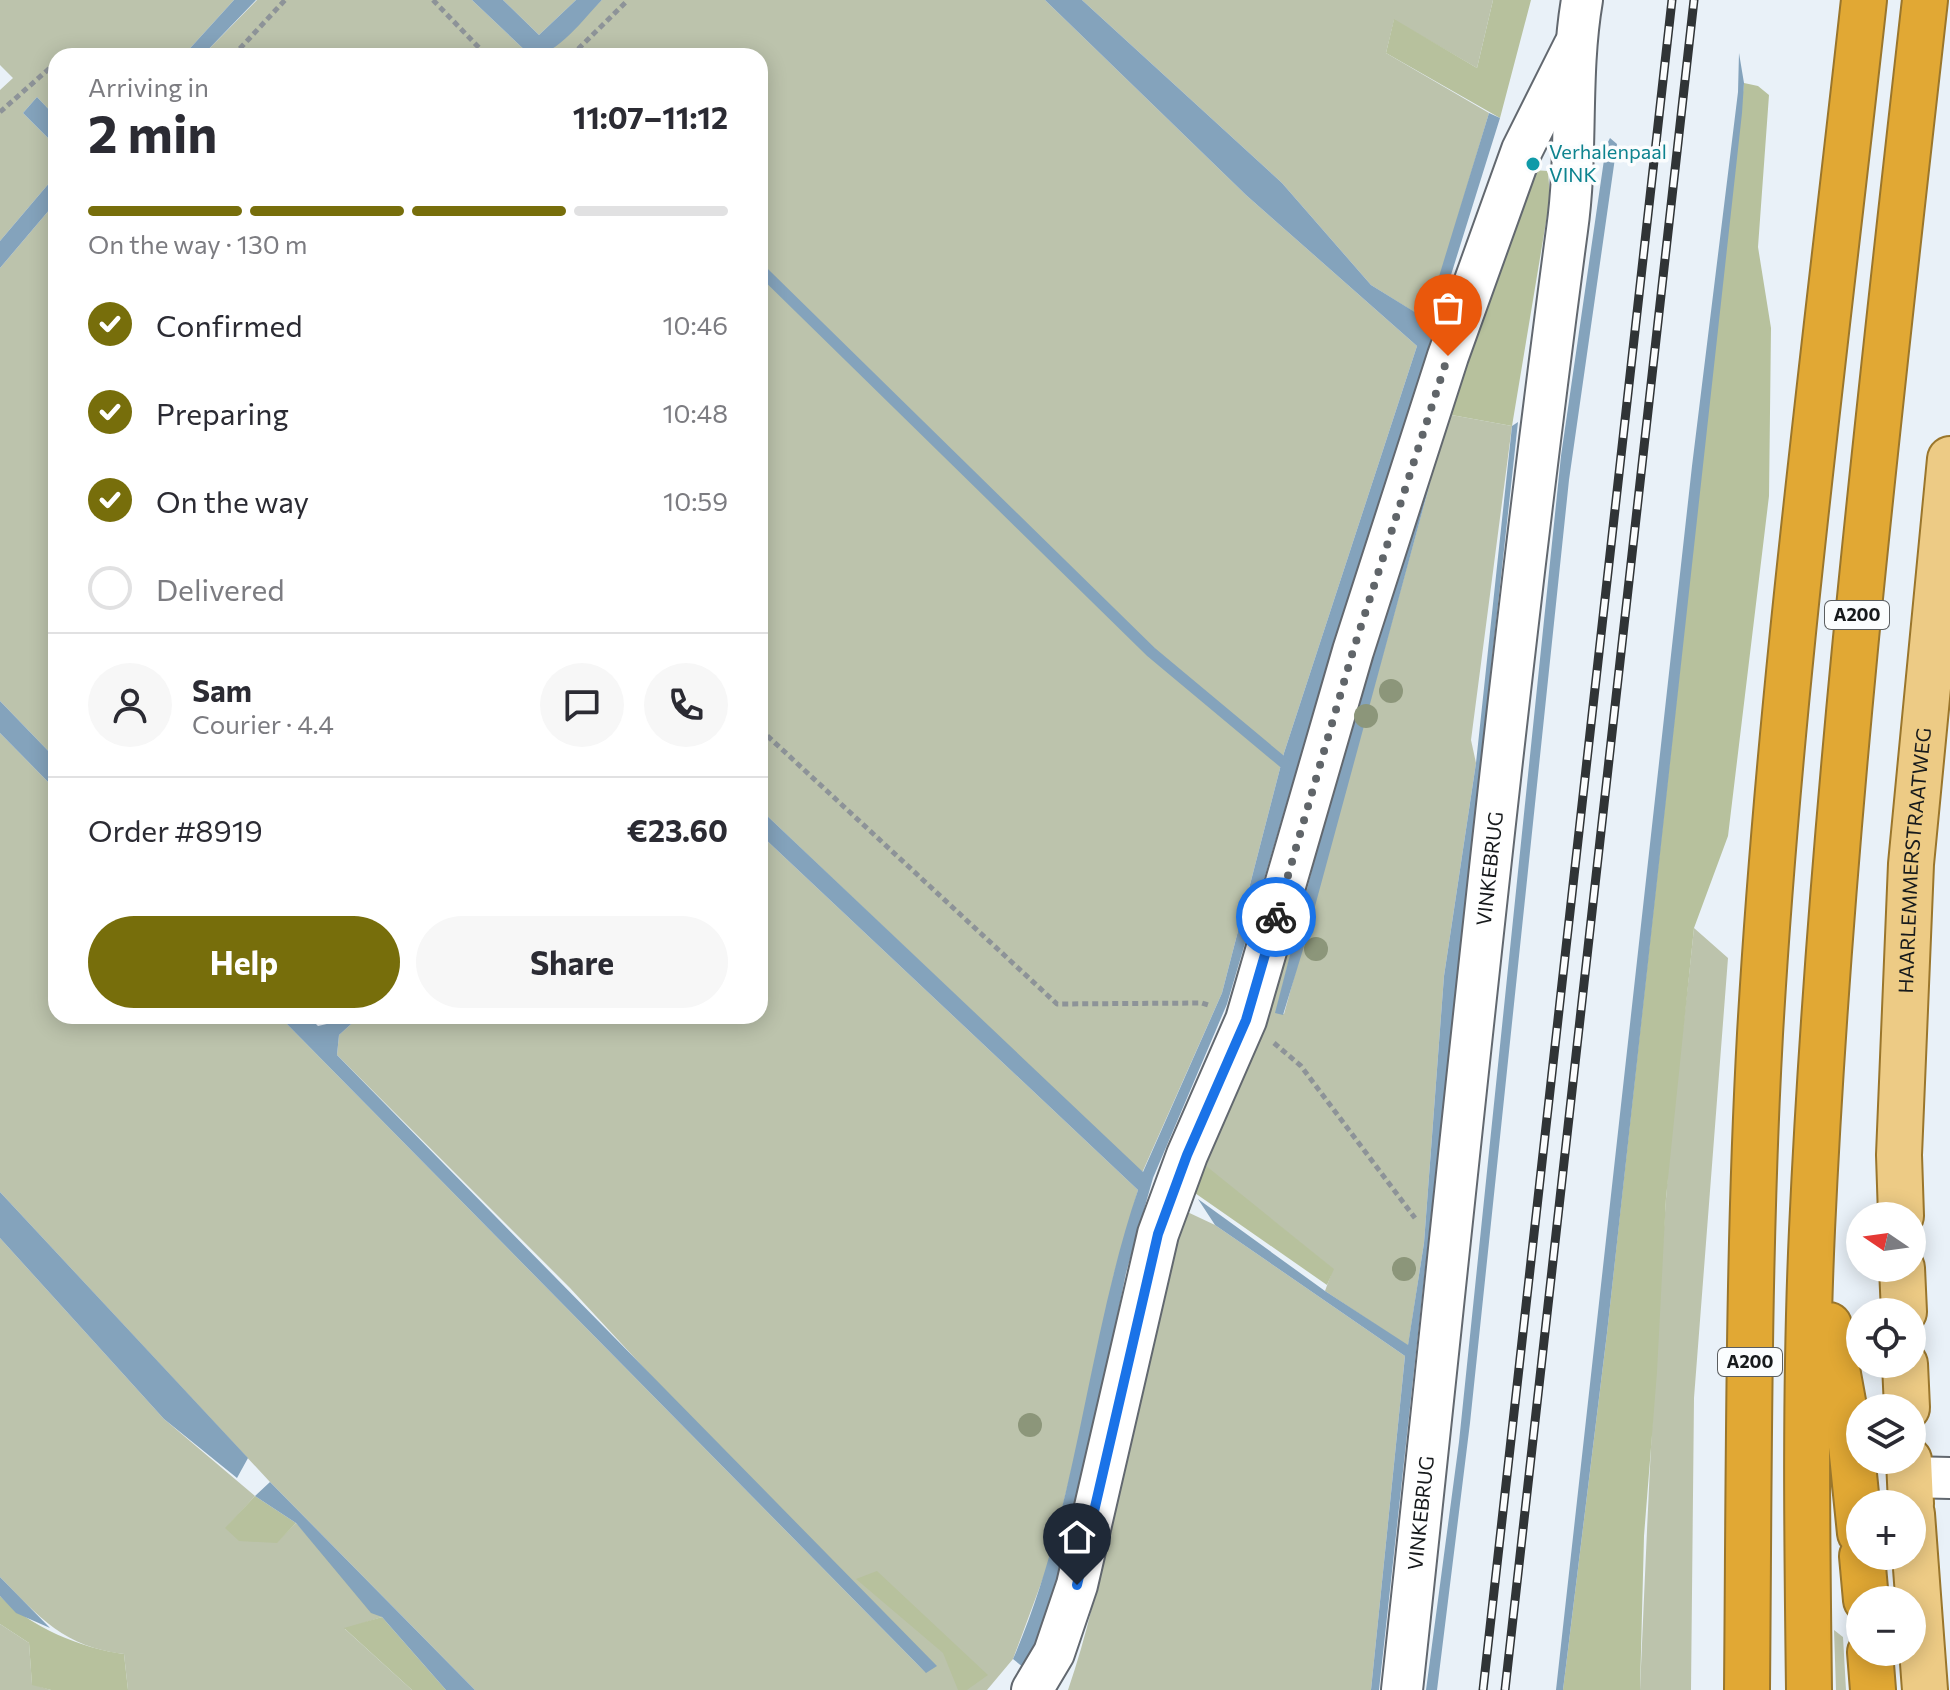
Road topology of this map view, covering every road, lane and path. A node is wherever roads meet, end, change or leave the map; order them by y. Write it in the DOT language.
graph roads {
  1 [pos="285,0"];
  2 [pos="433,0"];
  3 [pos="628,0"];
  4 [pos="1582,0"];
  5 [pos="1864,0"];
  6 [pos="1925,0"];
  7 [pos="1574,46"];
  8 [pos="240,48"];
  9 [pos="479,48"];
  10 [pos="579,48"];
  11 [pos="48,70"];
  12 [pos="0,112"];
  13 [pos="1950,459"];
  14 [pos="1947,507"];
  15 [pos="768,736"];
  16 [pos="1202,1003"];
  17 [pos="1301,1066"];
  18 [pos="1901,1202"];
  19 [pos="1419,1224"];
  20 [pos="1812,1233"];
  21 [pos="1918,1487"];
  22 [pos="1856,1490"];
  23 [pos="1871,1666"];
  24 [pos="1032,1690"];
  25 [pos="1402,1690"];
  26 [pos="1747,1690"];
  27 [pos="1809,1690"];
  28 [pos="1873,1690"];
  29 [pos="1925,1690"];
  1 -- 8 [label="path"];
  2 -- 9 [label="path"];
  3 -- 10 [label="path"];
  4 -- 7 [label="street, VINKEBRUG"];
  5 -- 26 [label="highway, A200"];
  6 -- 20 [label="highway, A200"];
  7 -- 24 [label="street, VINKEBRUG"];
  7 -- 25 [label="street, VINKEBRUG"];
  11 -- 12 [label="path"];
  13 -- 14 [label="main road, HAARLEMMERSTRAATWEG"];
  14 -- 18 [label="main road, HAARLEMMERSTRAATWEG"];
  15 -- 16 [label="path"];
  17 -- 19 [label="path"];
  20 -- 22 [label="highway, A200"];
  20 -- 27 [label="highway, A200"];
  21 -- 29 [label="main road"];
  23 -- 28 [label="highway"];
}
